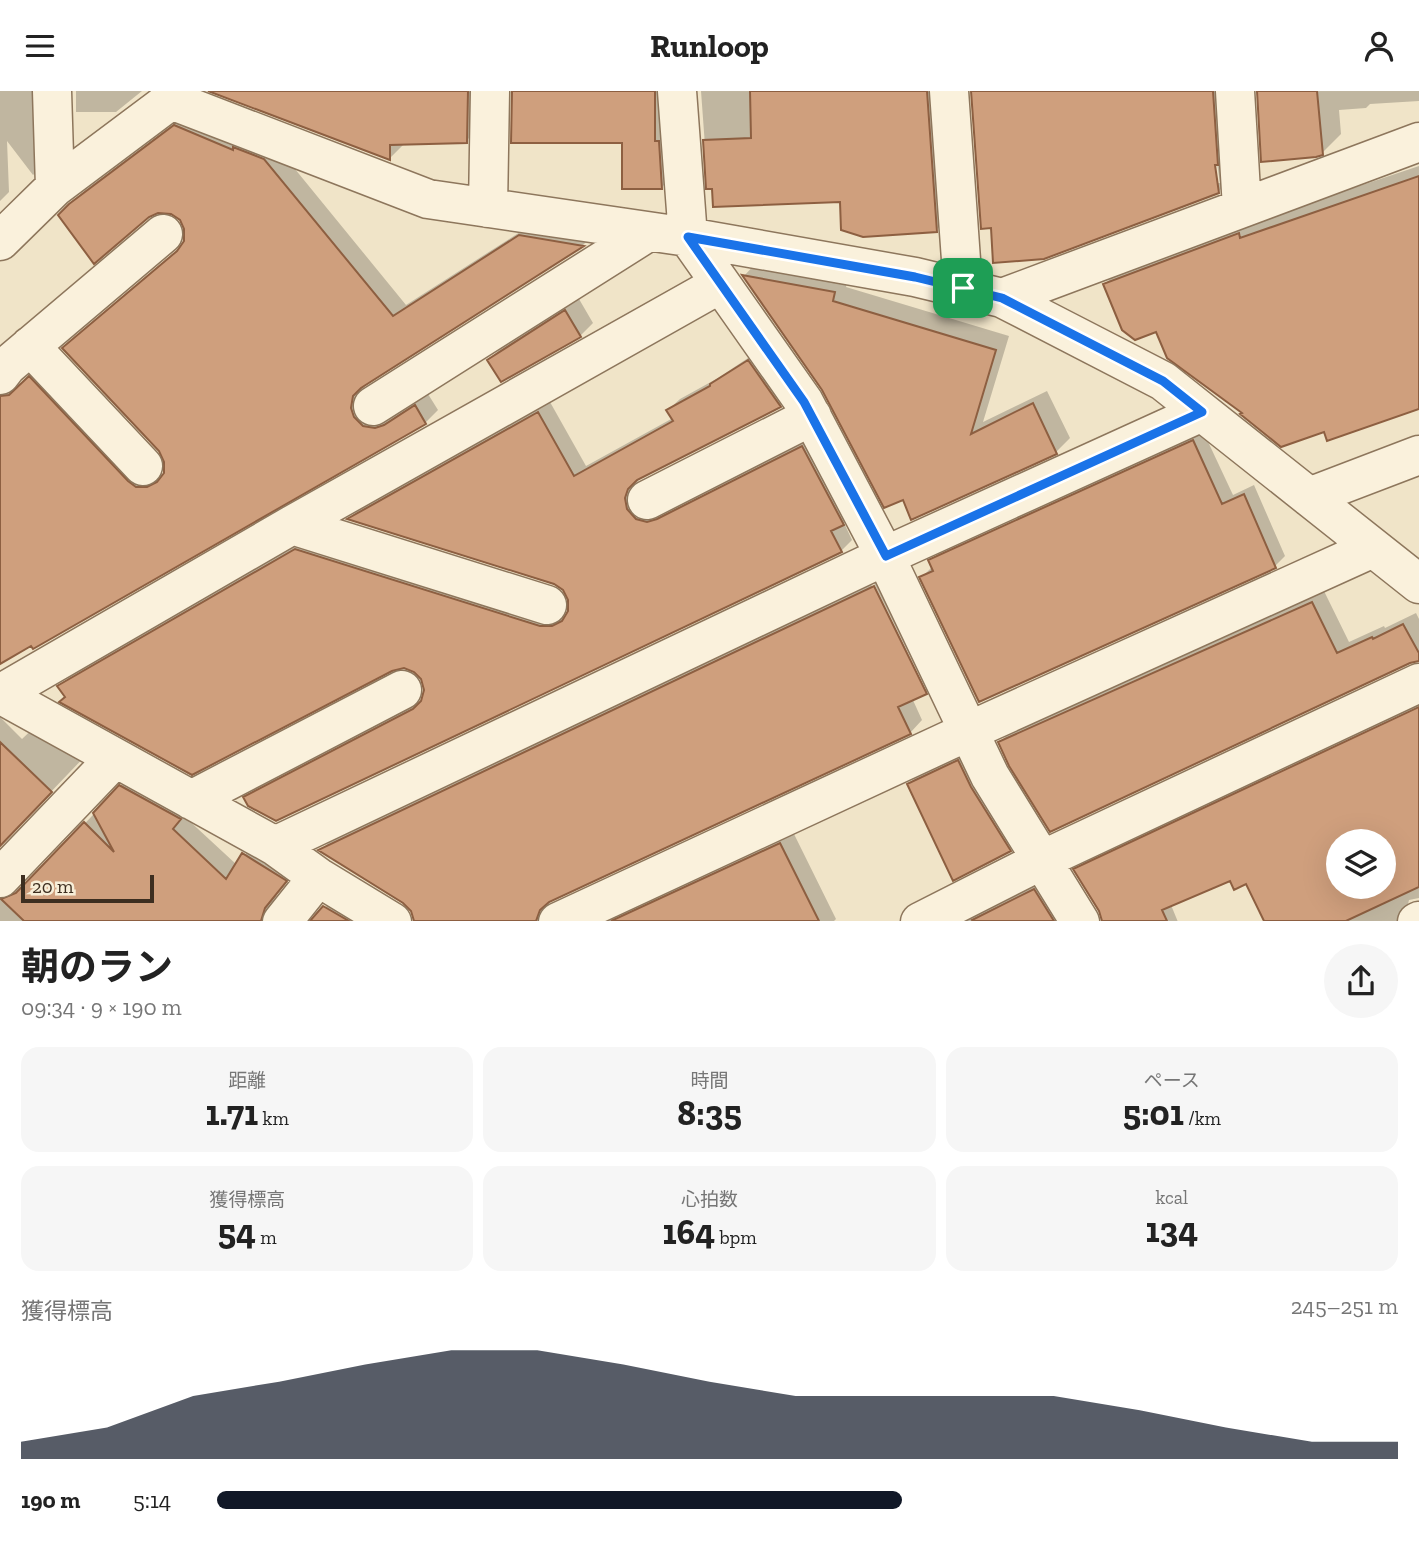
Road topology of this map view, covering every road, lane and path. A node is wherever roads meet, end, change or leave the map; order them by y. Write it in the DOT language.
graph roads {
  1 [pos="52,91"];
  2 [pos="490,91"];
  3 [pos="677,91"];
  4 [pos="949,91"];
  5 [pos="1235,91"];
  6 [pos="171,96"];
  7 [pos="1419,142"];
  8 [pos="55,187"];
  9 [pos="488,208"];
  10 [pos="1242,208"];
  11 [pos="648,232"];
  12 [pos="163,234"];
  13 [pos="688,237"];
  14 [pos="0,240"];
  15 [pos="720,284"];
  16 [pos="963,288"];
  17 [pos="1002,298"];
  18 [pos="30,347"];
  19 [pos="0,375"];
  20 [pos="373,406"];
  21 [pos="1202,412"];
  22 [pos="811,416"];
  23 [pos="1419,455"];
  24 [pos="143,466"];
  25 [pos="1309,497"];
  26 [pos="647,500"];
  27 [pos="292,525"];
  28 [pos="1374,548"];
  29 [pos="886,556"];
  30 [pos="1419,584"];
  31 [pos="547,605"];
  32 [pos="1419,683"];
  33 [pos="402,690"];
  34 [pos="0,694"];
  35 [pos="968,731"];
  36 [pos="115,758"];
  37 [pos="191,800"];
  38 [pos="275,846"];
  39 [pos="1042,860"];
  40 [pos="318,877"];
  41 [pos="0,878"];
  42 [pos="283,921"];
  43 [pos="390,921"];
  44 [pos="560,921"];
  45 [pos="922,921"];
  46 [pos="1079,921"];
  1 -- 8 [label="street"];
  2 -- 9 [label="street"];
  3 -- 13 [label="street"];
  4 -- 16 [label="street"];
  5 -- 10 [label="street"];
  6 -- 8 [label="street"];
  6 -- 9 [label="street"];
  7 -- 10 [label="street"];
  8 -- 14 [label="street"];
  9 -- 11 [label="street"];
  10 -- 17 [label="street"];
  11 -- 13 [label="street"];
  11 -- 20 [label="street"];
  12 -- 18 [label="street"];
  13 -- 15 [label="street"];
  13 -- 16 [label="street"];
  15 -- 22 [label="street"];
  15 -- 27 [label="street"];
  16 -- 17 [label="street"];
  17 -- 21 [label="street"];
  18 -- 19 [label="street"];
  18 -- 24 [label="street"];
  21 -- 25 [label="street"];
  21 -- 29 [label="street"];
  22 -- 26 [label="street"];
  22 -- 29 [label="street"];
  23 -- 25 [label="street"];
  25 -- 28 [label="street"];
  27 -- 31 [label="street"];
  27 -- 34 [label="street"];
  28 -- 30 [label="street"];
  28 -- 35 [label="street"];
  29 -- 35 [label="street"];
  29 -- 38 [label="street"];
  32 -- 39 [label="street"];
  33 -- 37 [label="street"];
  34 -- 36 [label="street"];
  35 -- 39 [label="street"];
  35 -- 44 [label="street"];
  36 -- 37 [label="street"];
  36 -- 41 [label="street"];
  37 -- 38 [label="street"];
  38 -- 40 [label="street"];
  39 -- 45 [label="street"];
  39 -- 46 [label="street"];
  40 -- 42 [label="street"];
  40 -- 43 [label="street"];
}
